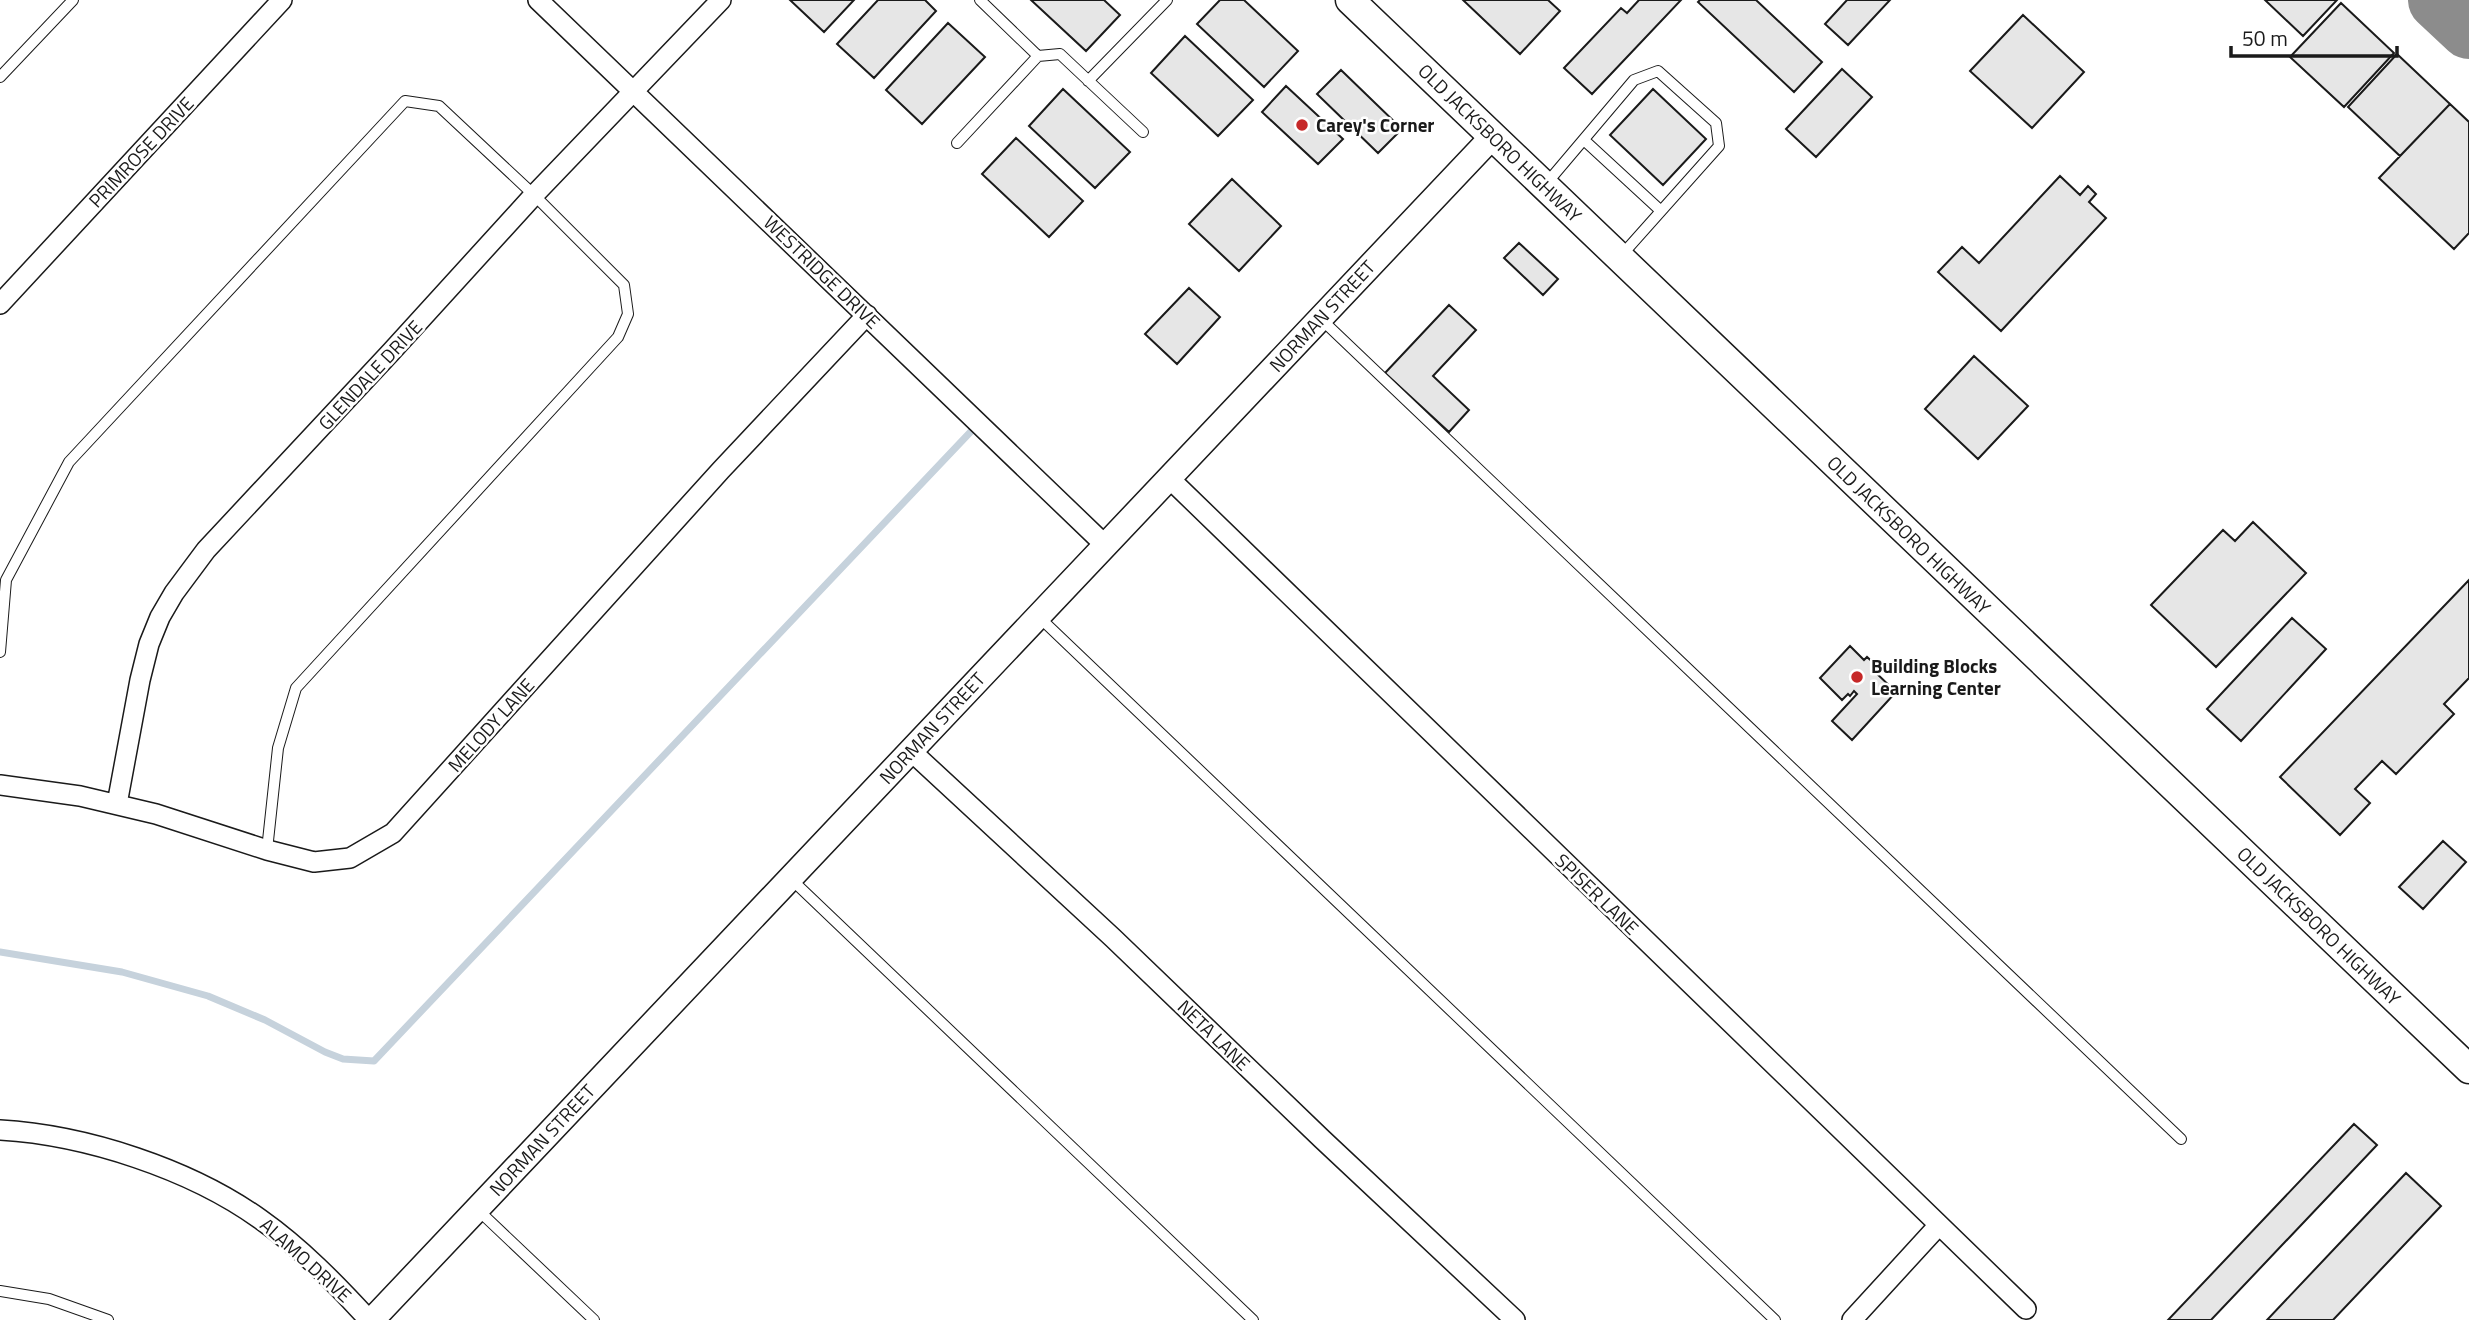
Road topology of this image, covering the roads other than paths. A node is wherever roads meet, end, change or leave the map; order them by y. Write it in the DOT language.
graph roads {
  1 [pos="74,0"];
  2 [pos="282,0"];
  3 [pos="538,0"];
  4 [pos="721,0"];
  5 [pos="980,0"];
  6 [pos="1167,0"];
  7 [pos="1350,0"];
  8 [pos="1038,56"];
  9 [pos="0,77"];
  10 [pos="1088,80"];
  11 [pos="633,91"];
  12 [pos="1143,132"];
  13 [pos="1493,136"];
  14 [pos="1584,140"];
  15 [pos="957,143"];
  16 [pos="1545,185"];
  17 [pos="534,195"];
  18 [pos="1661,211"];
  19 [pos="1619,257"];
  20 [pos="0,304"];
  21 [pos="867,315"];
  22 [pos="1320,319"];
  23 [pos="1169,478"];
  24 [pos="1105,545"];
  25 [pos="1038,616"];
  26 [pos="0,652"];
  27 [pos="911,751"];
  28 [pos="0,785"];
  29 [pos="117,804"];
  30 [pos="267,850"];
  31 [pos="790,878"];
  32 [pos="2469,1069"];
  33 [pos="0,1130"];
  34 [pos="2181,1139"];
  35 [pos="477,1209"];
  36 [pos="1939,1225"];
  37 [pos="0,1291"];
  38 [pos="2026,1309"];
  39 [pos="108,1320"];
  40 [pos="370,1320"];
  41 [pos="594,1320"];
  42 [pos="1253,1320"];
  43 [pos="1515,1320"];
  44 [pos="1774,1320"];
  45 [pos="1852,1320"];
  1 -- 9 [label="lane"];
  2 -- 20 [label="street, PRIMROSE DRIVE"];
  3 -- 11 [label="street, WESTRIDGE DRIVE"];
  4 -- 11 [label="street, GLENDALE DRIVE"];
  5 -- 8 [label="lane"];
  6 -- 10 [label="lane"];
  7 -- 13 [label="main road, OLD JACKSBORO HIGHWAY"];
  8 -- 10 [label="lane"];
  8 -- 15 [label="lane"];
  10 -- 12 [label="lane"];
  11 -- 17 [label="street, GLENDALE DRIVE"];
  11 -- 21 [label="street, WESTRIDGE DRIVE"];
  13 -- 16 [label="main road, OLD JACKSBORO HIGHWAY"];
  13 -- 22 [label="street, NORMAN STREET"];
  14 -- 16 [label="lane"];
  14 -- 18 [label="lane"];
  14 -- 18 [label="lane"];
  16 -- 19 [label="main road, OLD JACKSBORO HIGHWAY"];
  17 -- 26 [label="lane"];
  17 -- 29 [label="street, GLENDALE DRIVE"];
  17 -- 30 [label="lane"];
  18 -- 19 [label="lane"];
  19 -- 32 [label="main road, OLD JACKSBORO HIGHWAY"];
  21 -- 24 [label="street, WESTRIDGE DRIVE"];
  21 -- 30 [label="street, MELODY LANE"];
  22 -- 23 [label="street, NORMAN STREET"];
  22 -- 34 [label="lane"];
  23 -- 24 [label="street, NORMAN STREET"];
  23 -- 36 [label="street, SPISER LANE"];
  24 -- 25 [label="street, NORMAN STREET"];
  25 -- 27 [label="street, NORMAN STREET"];
  25 -- 44 [label="lane"];
  27 -- 31 [label="street, NORMAN STREET"];
  27 -- 43 [label="street, NETA LANE"];
  28 -- 29 [label="street, MELODY LANE"];
  29 -- 30 [label="street, MELODY LANE"];
  31 -- 35 [label="street, NORMAN STREET"];
  31 -- 42 [label="lane"];
  33 -- 40 [label="street, ALAMO DRIVE"];
  35 -- 40 [label="street, NORMAN STREET"];
  35 -- 41 [label="lane"];
  36 -- 38 [label="street, SPISER LANE"];
  36 -- 45 [label="street"];
  37 -- 39 [label="lane"];
}
